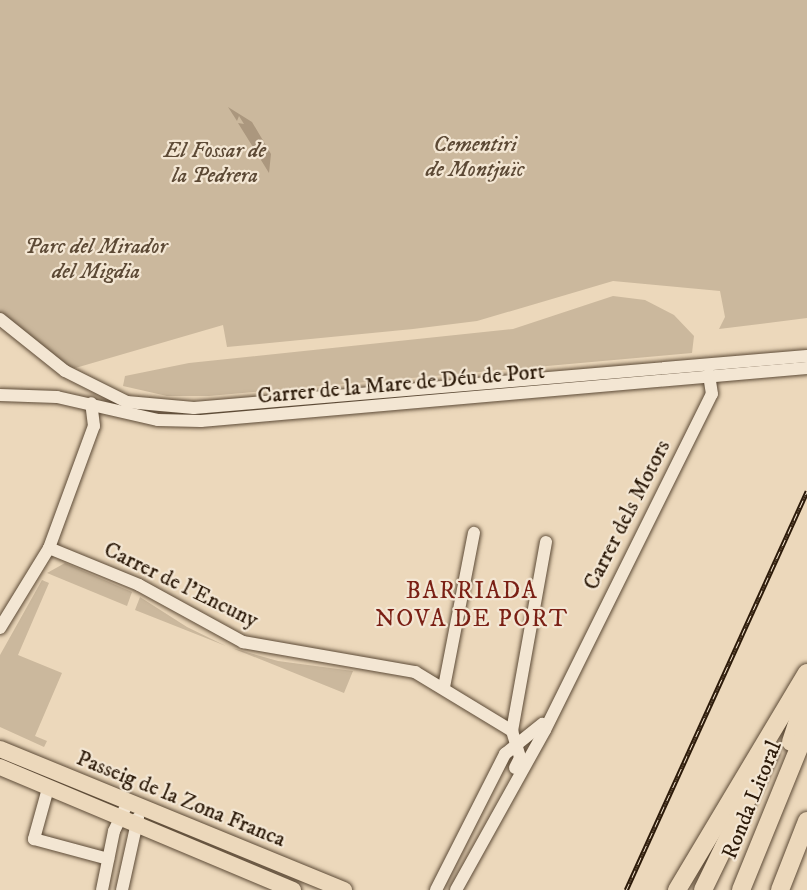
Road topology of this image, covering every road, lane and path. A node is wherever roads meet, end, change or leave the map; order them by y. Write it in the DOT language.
graph roads {
  1 [pos="0,319"];
  2 [pos="807,356"];
  3 [pos="707,364"];
  4 [pos="807,368"];
  5 [pos="710,380"];
  6 [pos="0,395"];
  7 [pos="91,403"];
  8 [pos="474,533"];
  9 [pos="546,542"];
  10 [pos="49,548"];
  11 [pos="0,628"];
  12 [pos="807,674"];
  13 [pos="444,687"];
  14 [pos="807,693"];
  15 [pos="551,714"];
  16 [pos="807,728"];
  17 [pos="514,737"];
  18 [pos="0,749"];
  19 [pos="0,767"];
  20 [pos="514,783"];
  21 [pos="47,792"];
  22 [pos="134,804"];
  23 [pos="130,821"];
  24 [pos="807,821"];
  25 [pos="468,826"];
  26 [pos="481,844"];
  27 [pos="758,850"];
  28 [pos="108,859"];
  29 [pos="295,870"];
  30 [pos="437,887"];
  31 [pos="289,889"];
  32 [pos="102,890"];
  33 [pos="122,890"];
  34 [pos="344,890"];
  35 [pos="456,890"];
  36 [pos="677,890"];
  37 [pos="703,890"];
  38 [pos="741,890"];
  39 [pos="780,890"];
  1 -- 3 [label="street, Carrer de la Mare de Déu de Port"];
  2 -- 3 [label="street, Carrer de la Mare de Déu de Port"];
  3 -- 5 [label="street, Carrer dels Motors"];
  4 -- 5 [label="street, Carrer de la Mare de Déu de Port"];
  5 -- 7 [label="street, Carrer de la Mare de Déu de Port"];
  5 -- 15 [label="street, Carrer dels Motors"];
  6 -- 7 [label="street, Carrer de la Mare de Déu de Port"];
  7 -- 10 [label="street"];
  8 -- 13 [label="street"];
  9 -- 17 [label="street"];
  10 -- 11 [label="street"];
  10 -- 13 [label="street, Carrer de l'Encuny"];
  12 -- 36 [label="highway"];
  12 -- 37 [label="highway"];
  13 -- 17 [label="street, Carrer de l'Encuny"];
  14 -- 27 [label="highway"];
  15 -- 17 [label="street, Carrer dels Motors"];
  15 -- 20 [label="street, Carrer dels Motors"];
  16 -- 27 [label="highway, Ronda Litoral"];
  17 -- 20 [label="street"];
  17 -- 25 [label="street, Carrer dels Motors"];
  18 -- 22 [label="main road, Passeig de la Zona Franca"];
  19 -- 23 [label="main road, Passeig de la Zona Franca"];
  20 -- 26 [label="street, Carrer dels Motors"];
  21 -- 28 [label="street"];
  22 -- 23 [label="street"];
  22 -- 29 [label="main road, Passeig de la Zona Franca"];
  23 -- 28 [label="street"];
  23 -- 31 [label="main road, Passeig de la Zona Franca"];
  23 -- 33 [label="street"];
  24 -- 39 [label="highway"];
  25 -- 26 [label="street"];
  25 -- 30 [label="street, Carrer dels Motors"];
  26 -- 35 [label="street, Carrer dels Motors"];
  27 -- 38 [label="highway, Ronda Litoral"];
  28 -- 32 [label="street"];
  29 -- 31 [label="street"];
  29 -- 34 [label="main road, Passeig de la Zona Franca"];
}
